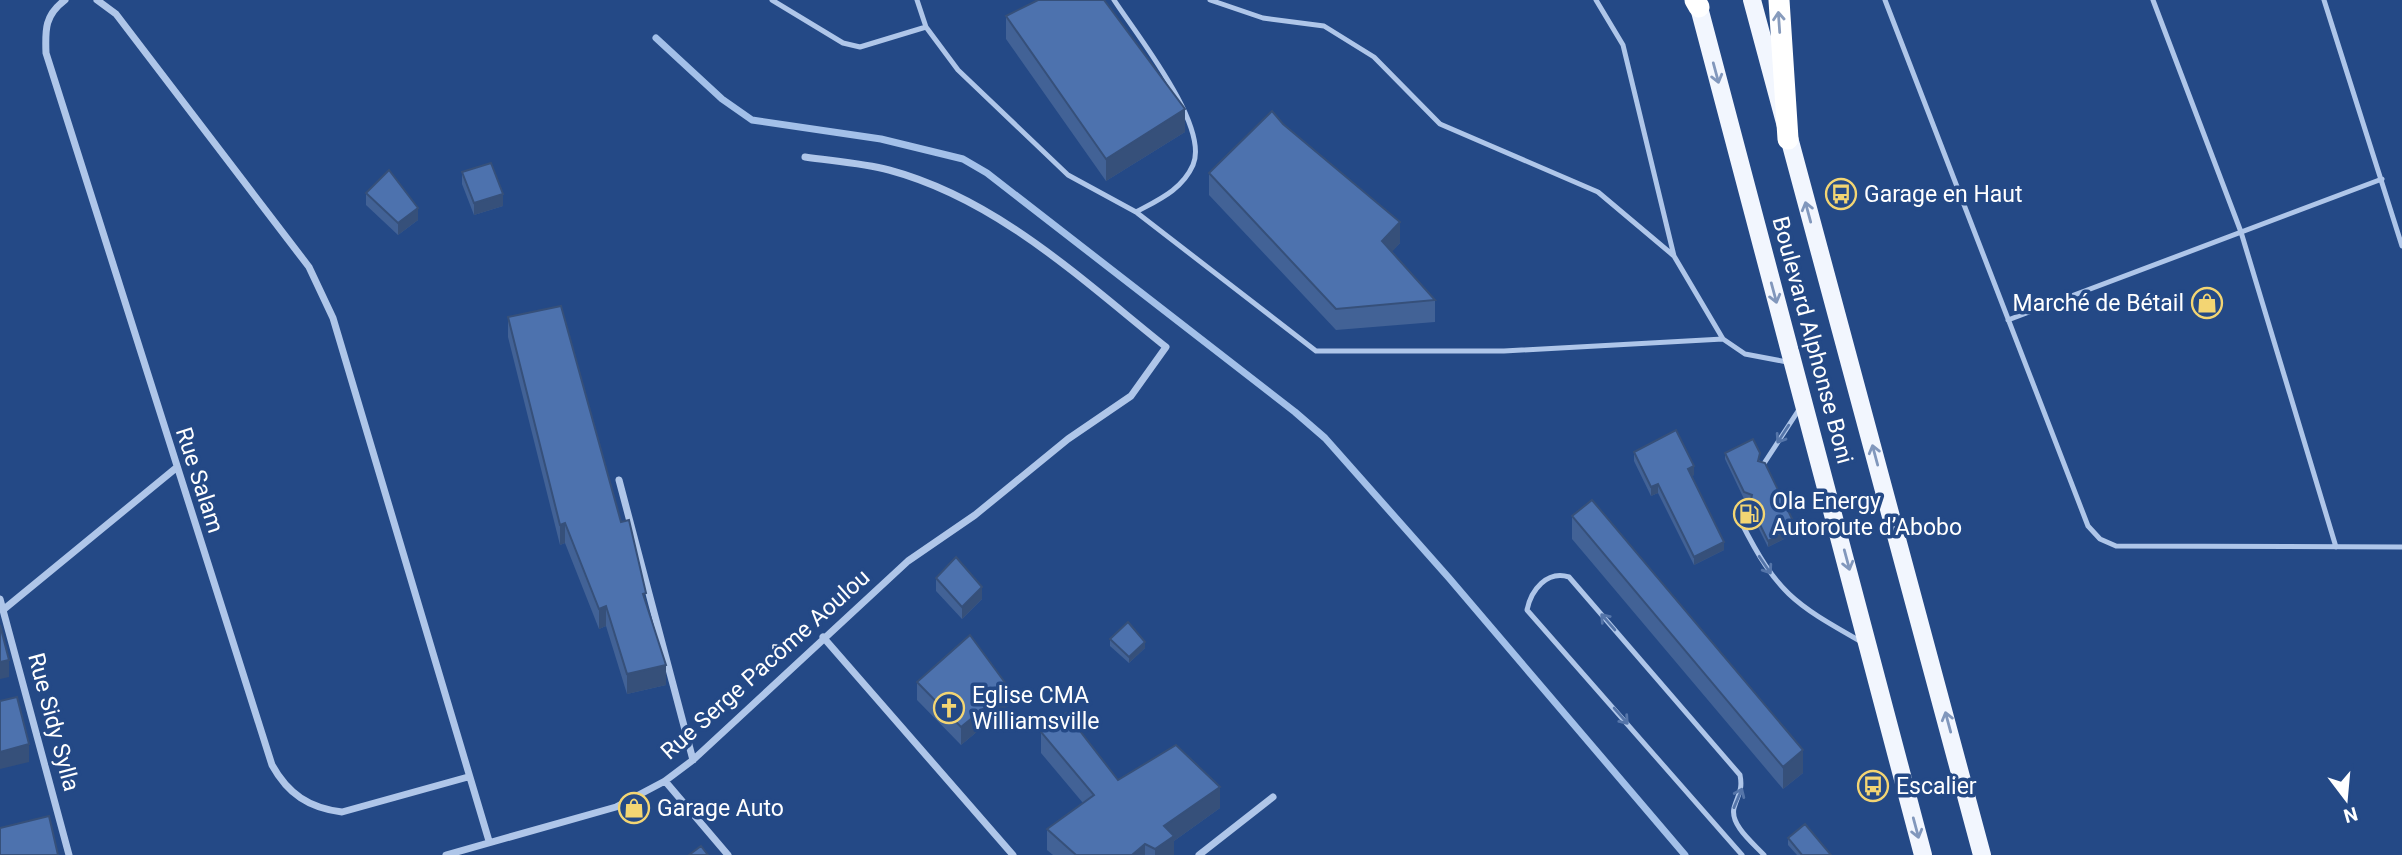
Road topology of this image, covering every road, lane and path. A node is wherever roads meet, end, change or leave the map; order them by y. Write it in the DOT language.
graph roads {
  1 [pos="65,0"];
  2 [pos="97,0"];
  3 [pos="772,0"];
  4 [pos="917,0"];
  5 [pos="1114,0"];
  6 [pos="1210,0"];
  7 [pos="1595,0"];
  8 [pos="1752,0"];
  9 [pos="1779,0"];
  10 [pos="1885,0"];
  11 [pos="2152,0"];
  12 [pos="2324,0"];
  13 [pos="1697,2"];
  14 [pos="926,27"];
  15 [pos="1788,139"];
  16 [pos="805,157"];
  17 [pos="2382,179"];
  18 [pos="1136,212"];
  19 [pos="2241,232"];
  20 [pos="2402,246"];
  21 [pos="1674,256"];
  22 [pos="2008,320"];
  23 [pos="1723,339"];
  24 [pos="1792,363"];
  25 [pos="1804,402"];
  26 [pos="1763,465"];
  27 [pos="176,468"];
  28 [pos="619,480"];
  29 [pos="1747,503"];
  30 [pos="2336,547"];
  31 [pos="2402,547"];
  32 [pos="0,599"];
  33 [pos="3,610"];
  34 [pos="823,637"];
  35 [pos="1870,647"];
  36 [pos="693,760"];
  37 [pos="468,777"];
  38 [pos="664,780"];
  39 [pos="1273,797"];
  40 [pos="489,841"];
  41 [pos="69,855"];
  42 [pos="446,855"];
  43 [pos="728,855"];
  44 [pos="1013,855"];
  45 [pos="1199,855"];
  46 [pos="1742,855"];
  47 [pos="1764,855"];
  48 [pos="1923,855"];
  49 [pos="1982,855"];
  1 -- 27 [label="street, Rue Salam"];
  2 -- 37 [label="street"];
  3 -- 14 [label="lane"];
  4 -- 14 [label="lane"];
  5 -- 18 [label="lane"];
  6 -- 21 [label="lane"];
  7 -- 21 [label="lane"];
  8 -- 15 [label="main road, Boulevard Alphonse Boni"];
  15 -- 9 [label="highway, one-way"];
  10 -- 22 [label="lane"];
  11 -- 19 [label="lane"];
  12 -- 17 [label="lane"];
  13 -- 24 [label="main road, Boulevard Alphonse Boni, one-way"];
  14 -- 18 [label="lane"];
  49 -- 15 [label="main road, Boulevard Alphonse Boni, one-way"];
  16 -- 34 [label="street, Rue Serge Pacôme Aoulou"];
  17 -- 19 [label="lane"];
  17 -- 20 [label="lane"];
  18 -- 23 [label="lane"];
  19 -- 22 [label="lane"];
  19 -- 30 [label="lane"];
  21 -- 23 [label="lane"];
  22 -- 30 [label="lane"];
  23 -- 24 [label="lane"];
  24 -- 25 [label="main road, Boulevard Alphonse Boni"];
  25 -- 26 [label="lane, one-way"];
  25 -- 35 [label="main road, Boulevard Alphonse Boni, one-way"];
  27 -- 33 [label="street"];
  27 -- 37 [label="street, Rue Salam"];
  28 -- 36 [label="street"];
  29 -- 35 [label="lane, one-way"];
  30 -- 31 [label="lane"];
  32 -- 33 [label="street, Rue Sidy Sylla"];
  33 -- 41 [label="street, Rue Sidy Sylla"];
  34 -- 36 [label="street, Rue Serge Pacôme Aoulou"];
  34 -- 44 [label="street"];
  35 -- 48 [label="main road, Boulevard Alphonse Boni, one-way"];
  36 -- 38 [label="street, Rue Serge Pacôme Aoulou"];
  37 -- 40 [label="street"];
  38 -- 40 [label="street, Rue Serge Pacôme Aoulou"];
  38 -- 43 [label="street"];
  39 -- 45 [label="street"];
  40 -- 42 [label="street, Rue Serge Pacôme Aoulou"];
  47 -- 46 [label="lane, one-way"];
}
